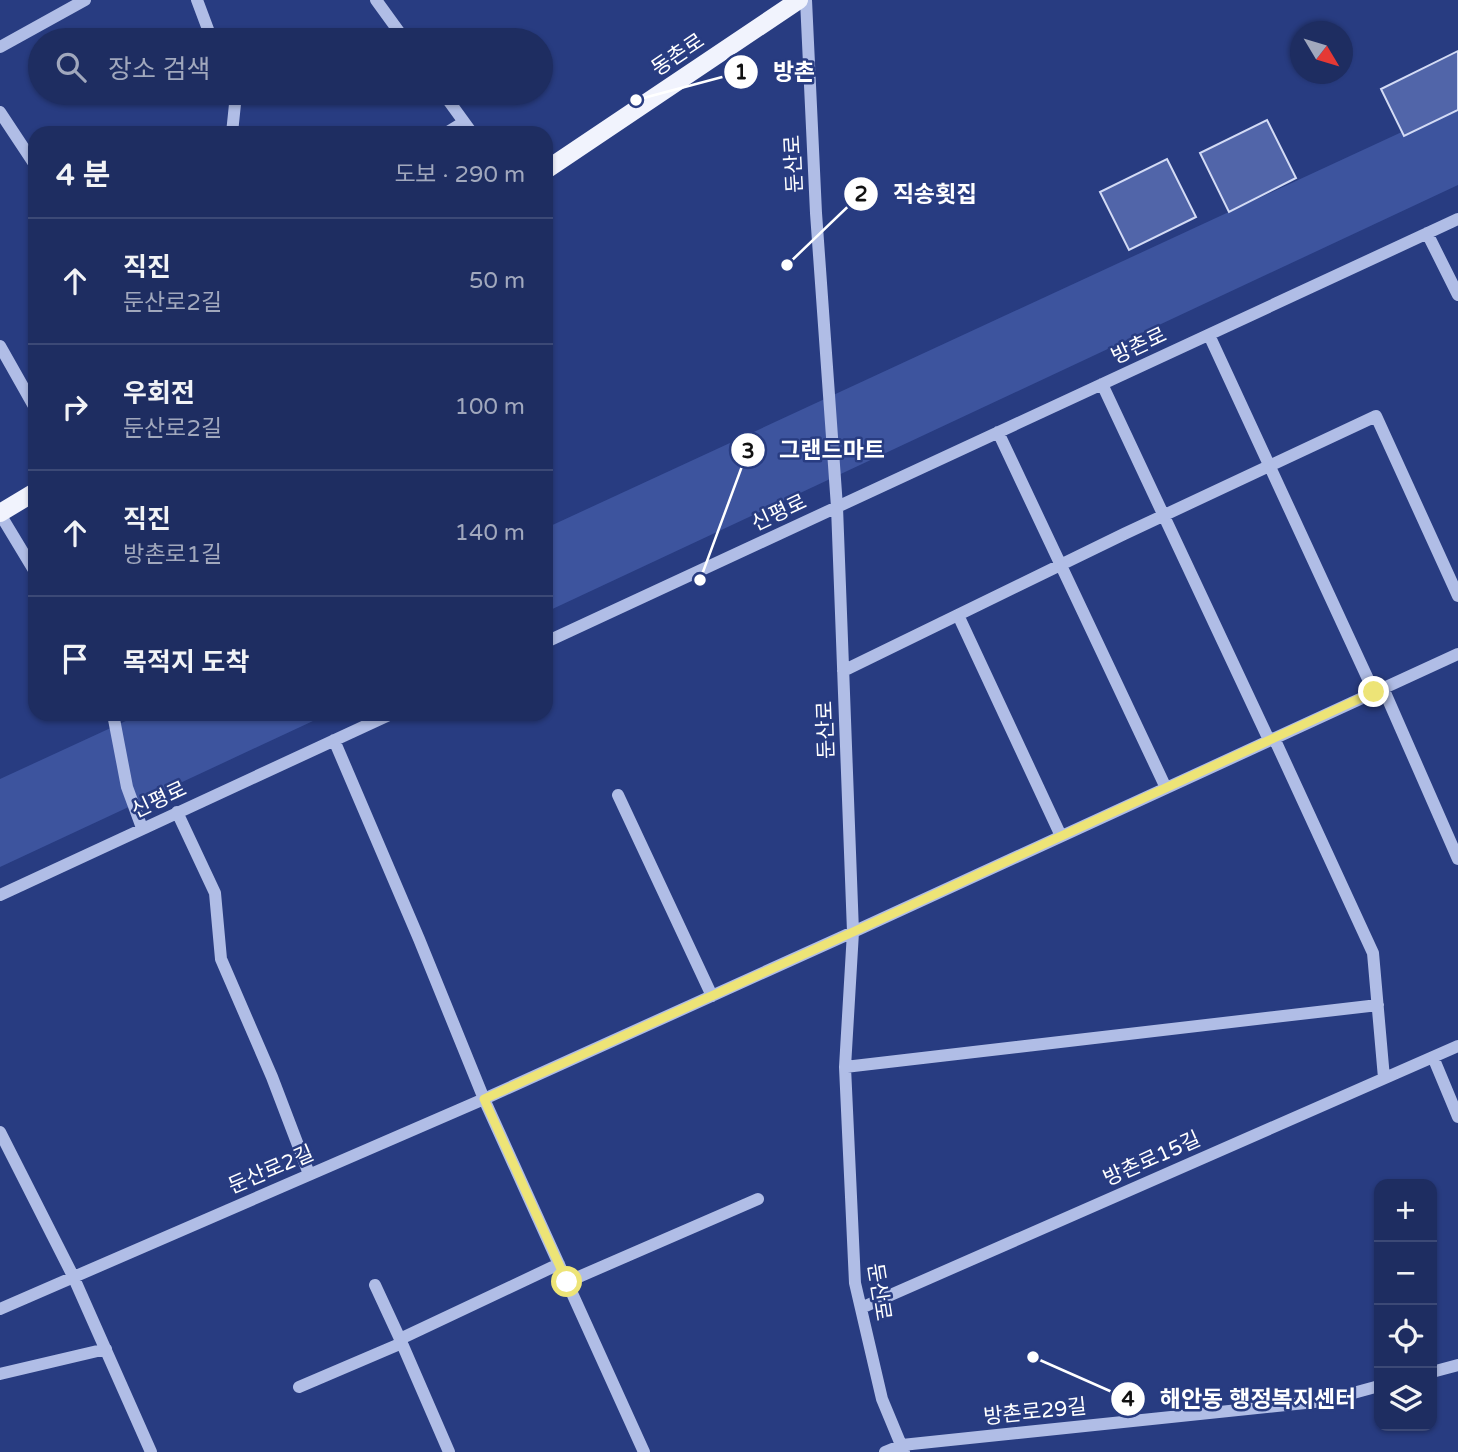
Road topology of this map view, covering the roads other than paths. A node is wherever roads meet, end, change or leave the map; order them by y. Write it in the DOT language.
graph roads {
  1 [pos="85,0"];
  2 [pos="197,0"];
  3 [pos="376,0"];
  4 [pos="799,0"];
  5 [pos="806,0"];
  6 [pos="34,28"];
  7 [pos="208,28"];
  8 [pos="396,28"];
  9 [pos="28,32"];
  10 [pos="0,47"];
  11 [pos="235,105"];
  12 [pos="452,105"];
  13 [pos="0,112"];
  14 [pos="464,122"];
  15 [pos="233,126"];
  16 [pos="457,126"];
  17 [pos="467,126"];
  18 [pos="28,154"];
  19 [pos="553,165"];
  20 [pos="1458,219"];
  21 [pos="1427,233"];
  22 [pos="1458,295"];
  23 [pos="1209,335"];
  24 [pos="0,346"];
  25 [pos="1102,384"];
  26 [pos="28,392"];
  27 [pos="998,432"];
  28 [pos="1270,466"];
  29 [pos="28,496"];
  30 [pos="837,507"];
  31 [pos="0,514"];
  32 [pos="1165,515"];
  33 [pos="28,560"];
  34 [pos="1062,564"];
  35 [pos="1458,596"];
  36 [pos="958,615"];
  37 [pos="553,639"];
  38 [pos="1458,654"];
  39 [pos="843,671"];
  40 [pos="1378,690"];
  41 [pos="114,721"];
  42 [pos="376,721"];
  43 [pos="1271,739"];
  44 [pos="334,740"];
  45 [pos="1166,788"];
  46 [pos="618,795"];
  47 [pos="177,812"];
  48 [pos="142,828"];
  49 [pos="1061,836"];
  50 [pos="1458,859"];
  51 [pos="0,895"];
  52 [pos="853,932"];
  53 [pos="712,996"];
  54 [pos="1378,1004"];
  55 [pos="1458,1046"];
  56 [pos="1433,1057"];
  57 [pos="845,1067"];
  58 [pos="1384,1078"];
  59 [pos="484,1099"];
  60 [pos="1458,1117"];
  61 [pos="0,1132"];
  62 [pos="309,1174"];
  63 [pos="758,1199"];
  64 [pos="559,1264"];
  65 [pos="74,1276"];
  66 [pos="567,1282"];
  67 [pos="375,1285"];
  68 [pos="861,1308"];
  69 [pos="0,1309"];
  70 [pos="401,1341"];
  71 [pos="106,1349"];
  72 [pos="1458,1365"];
  73 [pos="1437,1371"];
  74 [pos="0,1374"];
  75 [pos="299,1387"];
  76 [pos="1374,1387"];
  77 [pos="903,1449"];
  78 [pos="151,1452"];
  79 [pos="449,1452"];
  80 [pos="644,1452"];
  81 [pos="885,1452"];
  1 -- 6 [label="street"];
  2 -- 7 [label="street"];
  3 -- 8 [label="street"];
  4 -- 19 [label="main road, 동촌로"];
  5 -- 30 [label="street, 둔산로"];
  9 -- 10 [label="street"];
  11 -- 15 [label="street"];
  12 -- 14 [label="street"];
  13 -- 18 [label="street"];
  14 -- 16 [label="street"];
  14 -- 17 [label="street"];
  20 -- 21 [label="street, 방촌로"];
  21 -- 22 [label="street"];
  21 -- 23 [label="street, 방촌로"];
  23 -- 25 [label="street, 방촌로"];
  23 -- 28 [label="street"];
  24 -- 26 [label="street"];
  25 -- 27 [label="street, 방촌로"];
  25 -- 32 [label="street"];
  27 -- 30 [label="street, 방촌로"];
  27 -- 34 [label="street"];
  28 -- 32 [label="street"];
  28 -- 35 [label="street"];
  28 -- 40 [label="street"];
  29 -- 31 [label="main road"];
  30 -- 37 [label="street, 신평로"];
  30 -- 39 [label="street, 둔산로"];
  31 -- 33 [label="street"];
  32 -- 34 [label="street"];
  32 -- 43 [label="street"];
  34 -- 36 [label="street"];
  34 -- 45 [label="street"];
  36 -- 39 [label="street"];
  36 -- 49 [label="street"];
  38 -- 40 [label="street, 둔산로2길"];
  39 -- 52 [label="street, 둔산로"];
  40 -- 43 [label="street, 둔산로2길"];
  40 -- 50 [label="street"];
  41 -- 48 [label="street"];
  42 -- 44 [label="street, 신평로"];
  43 -- 45 [label="street, 둔산로2길"];
  43 -- 54 [label="street"];
  44 -- 47 [label="street, 신평로"];
  44 -- 59 [label="street"];
  45 -- 49 [label="street, 둔산로2길"];
  46 -- 53 [label="street"];
  47 -- 48 [label="street, 신평로"];
  47 -- 62 [label="street"];
  48 -- 51 [label="street, 신평로"];
  49 -- 52 [label="street, 둔산로2길"];
  52 -- 53 [label="street, 둔산로2길"];
  52 -- 57 [label="street, 둔산로"];
  53 -- 59 [label="street, 둔산로2길"];
  54 -- 57 [label="street"];
  54 -- 58 [label="street"];
  55 -- 56 [label="street, 방촌로15길"];
  56 -- 58 [label="street, 방촌로15길"];
  56 -- 60 [label="street"];
  57 -- 68 [label="street, 둔산로"];
  58 -- 68 [label="street, 방촌로15길"];
  59 -- 62 [label="street, 둔산로2길"];
  59 -- 64 [label="street"];
  61 -- 65 [label="street"];
  62 -- 65 [label="street, 둔산로2길"];
  63 -- 66 [label="street"];
  64 -- 66 [label="street"];
  64 -- 70 [label="street"];
  65 -- 69 [label="street, 둔산로2길"];
  65 -- 71 [label="street"];
  66 -- 80 [label="street"];
  67 -- 70 [label="street"];
  68 -- 77 [label="street, 둔산로"];
  70 -- 75 [label="street"];
  70 -- 79 [label="street"];
  71 -- 74 [label="street"];
  71 -- 78 [label="street"];
  72 -- 73 [label="street"];
  76 -- 77 [label="street, 방촌로29길"];
  77 -- 81 [label="street, 방촌로29길"];
}
